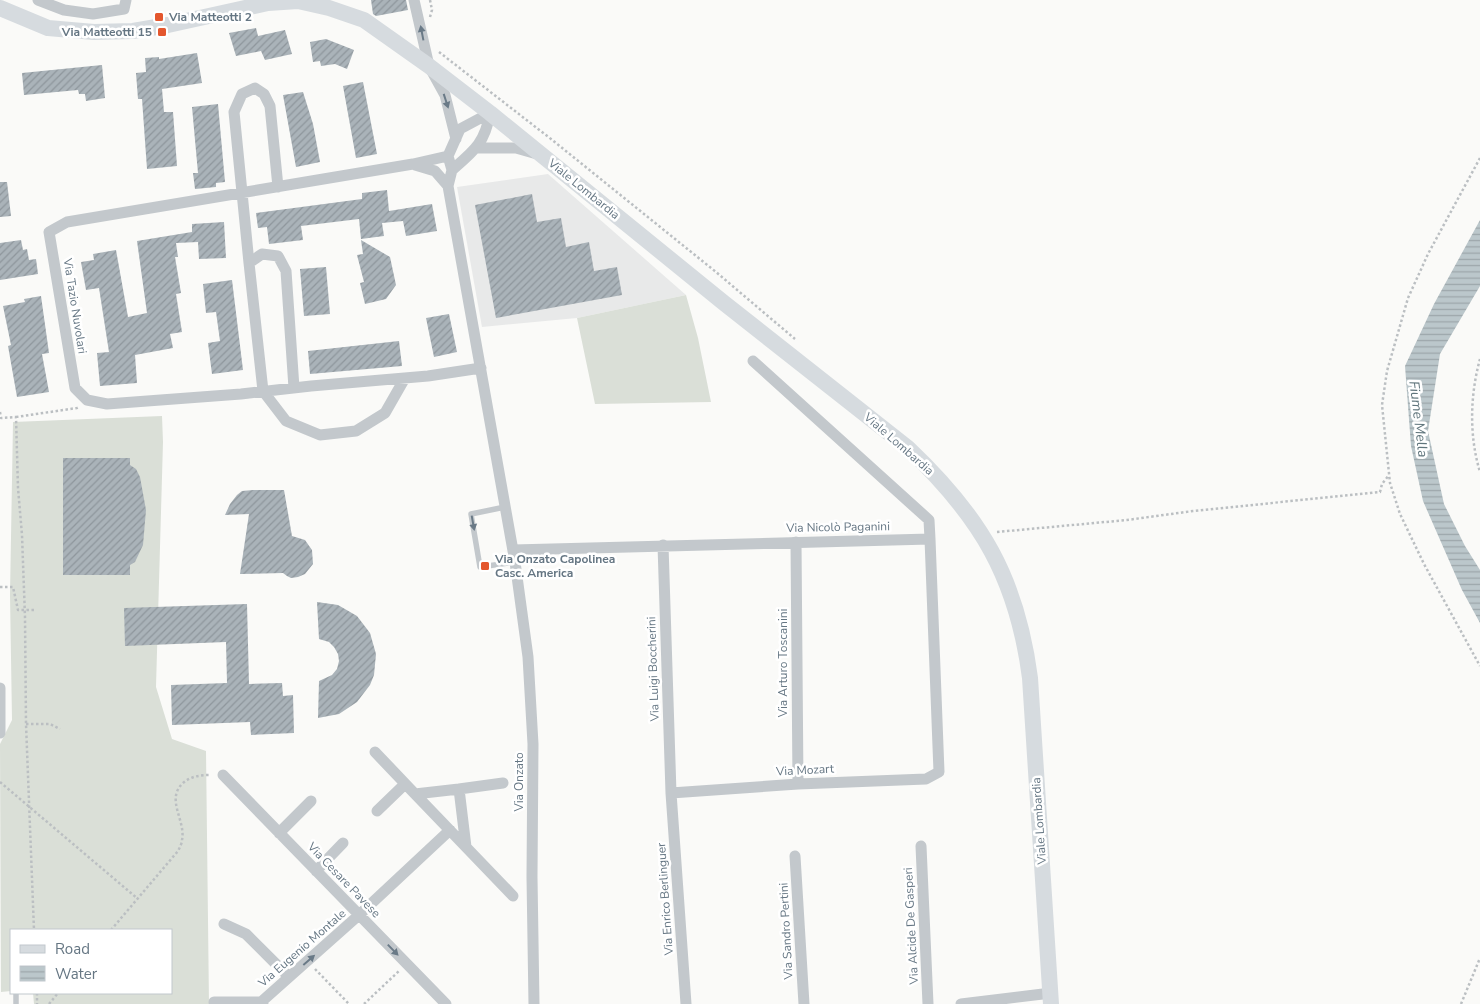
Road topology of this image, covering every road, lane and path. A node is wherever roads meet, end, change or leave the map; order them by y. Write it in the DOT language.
graph roads {
  1 [pos="38,0"];
  2 [pos="126,0"];
  3 [pos="299,0"];
  4 [pos="414,0"];
  5 [pos="430,0"];
  6 [pos="0,8"];
  7 [pos="64,10"];
  8 [pos="93,14"];
  9 [pos="429,18"];
  10 [pos="61,30"];
  11 [pos="94,32"];
  12 [pos="436,50"];
  13 [pos="429,66"];
  14 [pos="490,113"];
  15 [pos="456,138"];
  16 [pos="477,148"];
  17 [pos="448,156"];
  18 [pos="544,157"];
  19 [pos="1480,158"];
  20 [pos="413,164"];
  21 [pos="452,170"];
  22 [pos="448,186"];
  23 [pos="278,187"];
  24 [pos="242,193"];
  25 [pos="249,263"];
  26 [pos="796,340"];
  27 [pos="1480,359"];
  28 [pos="752,361"];
  29 [pos="481,368"];
  30 [pos="405,378"];
  31 [pos="294,388"];
  32 [pos="263,391"];
  33 [pos="87,400"];
  34 [pos="0,412"];
  35 [pos="16,418"];
  36 [pos="1480,472"];
  37 [pos="1389,475"];
  38 [pos="505,507"];
  39 [pos="992,527"];
  40 [pos="995,532"];
  41 [pos="930,539"];
  42 [pos="999,539"];
  43 [pos="796,542"];
  44 [pos="663,545"];
  45 [pos="513,550"];
  46 [pos="515,562"];
  47 [pos="0,587"];
  48 [pos="25,610"];
  49 [pos="36,610"];
  50 [pos="1480,666"];
  51 [pos="0,688"];
  52 [pos="26,724"];
  53 [pos="60,729"];
  54 [pos="0,733"];
  55 [pos="375,752"];
  56 [pos="223,775"];
  57 [pos="0,782"];
  58 [pos="504,783"];
  59 [pos="405,784"];
  60 [pos="798,784"];
  61 [pos="459,789"];
  62 [pos="671,793"];
  63 [pos="414,794"];
  64 [pos="311,802"];
  65 [pos="30,807"];
  66 [pos="377,811"];
  67 [pos="450,830"];
  68 [pos="279,833"];
  69 [pos="343,843"];
  70 [pos="921,846"];
  71 [pos="466,847"];
  72 [pos="795,856"];
  73 [pos="316,870"];
  74 [pos="513,896"];
  75 [pos="138,899"];
  76 [pos="360,915"];
  77 [pos="224,924"];
  78 [pos="34,929"];
  79 [pos="112,929"];
  80 [pos="1480,958"];
  81 [pos="307,961"];
  82 [pos="407,964"];
  83 [pos="289,977"];
  84 [pos="57,994"];
  85 [pos="1051,998"];
  86 [pos="214,1002"];
  87 [pos="262,1003"];
  88 [pos="49,1004"];
  89 [pos="349,1004"];
  90 [pos="364,1004"];
  91 [pos="446,1004"];
  92 [pos="534,1004"];
  93 [pos="686,1004"];
  94 [pos="804,1004"];
  95 [pos="928,1004"];
  96 [pos="961,1004"];
  97 [pos="1461,1004"];
  1 -- 7 [label="street"];
  2 -- 8 [label="street"];
  3 -- 11 [label="street, Viale Lombardia"];
  3 -- 13 [label="street, Viale Lombardia"];
  13 -- 4 [label="street, one-way"];
  5 -- 9 [label="path"];
  6 -- 10 [label="street, Viale Lombardia"];
  7 -- 8 [label="street"];
  7 -- 10 [label="street"];
  8 -- 11 [label="street"];
  10 -- 11 [label="street, Viale Lombardia"];
  12 -- 26 [label="path"];
  13 -- 14 [label="street, Viale Lombardia"];
  13 -- 15 [label="street, one-way"];
  14 -- 15 [label="street"];
  14 -- 16 [label="street"];
  14 -- 18 [label="street, Viale Lombardia"];
  15 -- 17 [label="street"];
  16 -- 18 [label="street"];
  16 -- 21 [label="street"];
  17 -- 20 [label="street, Via Tazio Nuvolari"];
  17 -- 21 [label="street"];
  18 -- 85 [label="street, Viale Lombardia"];
  19 -- 37 [label="path"];
  20 -- 22 [label="street"];
  20 -- 23 [label="street, Via Tazio Nuvolari"];
  21 -- 22 [label="street"];
  22 -- 29 [label="street, Via Onzato"];
  23 -- 24 [label="street, Via Tazio Nuvolari"];
  23 -- 24 [label="street"];
  24 -- 25 [label="street"];
  24 -- 33 [label="street, Via Tazio Nuvolari"];
  25 -- 31 [label="street"];
  25 -- 32 [label="street"];
  27 -- 36 [label="path"];
  28 -- 41 [label="street"];
  29 -- 30 [label="street"];
  29 -- 38 [label="street, Via Onzato"];
  30 -- 31 [label="street"];
  30 -- 32 [label="street"];
  31 -- 32 [label="street"];
  32 -- 33 [label="street"];
  33 -- 35 [label="path"];
  34 -- 35 [label="path"];
  35 -- 48 [label="path"];
  37 -- 40 [label="path"];
  37 -- 50 [label="path"];
  38 -- 45 [label="street, Via Onzato"];
  38 -- 46 [label="lane, one-way"];
  39 -- 40 [label="path"];
  40 -- 42 [label="path"];
  41 -- 43 [label="street, Via Nicolò Paganini"];
  41 -- 60 [label="street, Via Mozart"];
  43 -- 44 [label="street, Via Nicolò Paganini"];
  43 -- 60 [label="street, Via Arturo Toscanini"];
  44 -- 45 [label="street, Via Nicolò Paganini"];
  44 -- 62 [label="street, Via Luigi Boccherini"];
  45 -- 46 [label="street, Via Onzato"];
  46 -- 92 [label="street, Via Onzato"];
  47 -- 48 [label="path"];
  48 -- 49 [label="path"];
  48 -- 52 [label="path"];
  51 -- 54 [label="street"];
  52 -- 53 [label="path"];
  52 -- 65 [label="path"];
  55 -- 59 [label="street"];
  56 -- 68 [label="street, Via Cesare Pavese"];
  56 -- 75 [label="path"];
  57 -- 65 [label="path"];
  58 -- 61 [label="street"];
  59 -- 63 [label="street"];
  59 -- 66 [label="street"];
  60 -- 62 [label="street, Via Mozart"];
  61 -- 63 [label="street"];
  61 -- 71 [label="street"];
  62 -- 93 [label="street, Via Enrico Berlinguer"];
  63 -- 67 [label="street"];
  64 -- 68 [label="street"];
  65 -- 75 [label="path"];
  65 -- 78 [label="path"];
  67 -- 71 [label="street"];
  67 -- 76 [label="street, Via Eugenio Montale"];
  68 -- 73 [label="street, Via Cesare Pavese"];
  69 -- 73 [label="street"];
  70 -- 95 [label="street, Via Alcide De Gasperi"];
  71 -- 74 [label="street"];
  72 -- 94 [label="street, Via Sandro Pertini"];
  73 -- 76 [label="street, Via Cesare Pavese"];
  75 -- 79 [label="path"];
  81 -- 76 [label="street, Via Eugenio Montale, one-way"];
  76 -- 82 [label="street, Via Cesare Pavese, one-way"];
  77 -- 83 [label="street"];
  80 -- 97 [label="path"];
  81 -- 83 [label="street, Via Eugenio Montale"];
  81 -- 89 [label="path"];
  82 -- 90 [label="path"];
  82 -- 91 [label="street, Via Cesare Pavese"];
  83 -- 87 [label="street, Via Eugenio Montale"];
  84 -- 88 [label="path"];
  85 -- 96 [label="street"];
  86 -- 87 [label="street"];
}
